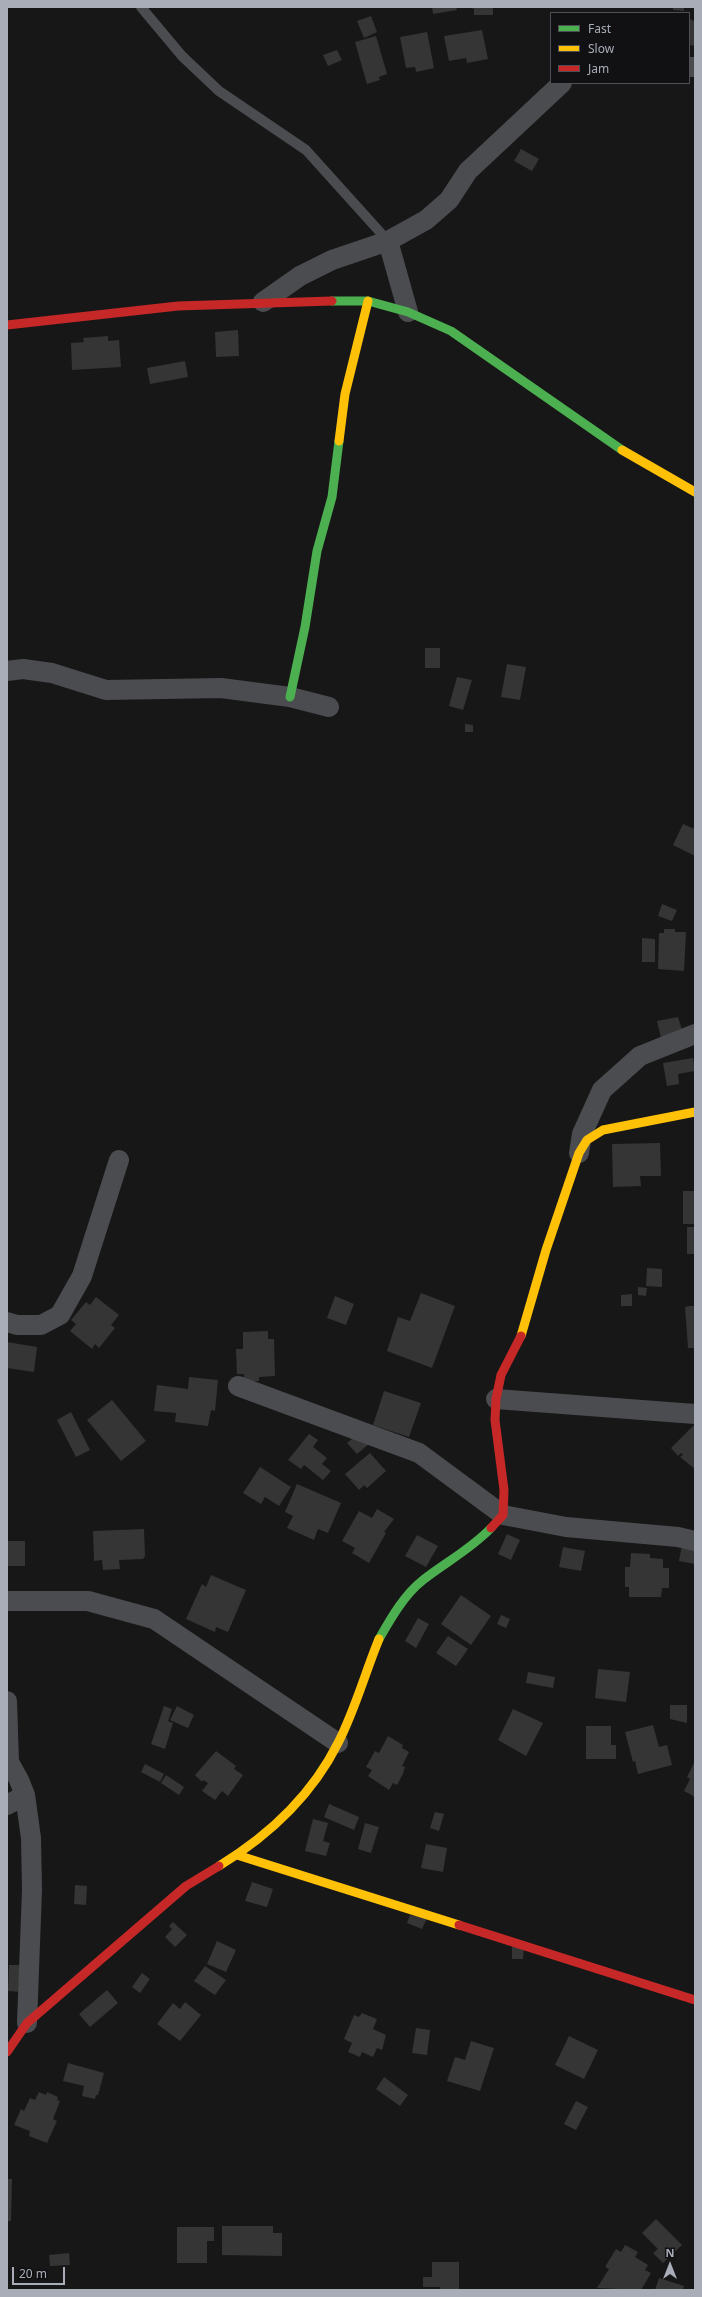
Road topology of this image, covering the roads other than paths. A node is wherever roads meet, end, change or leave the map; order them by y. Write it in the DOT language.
graph roads {
  1 [pos="141,7"];
  2 [pos="561,84"];
  3 [pos="388,241"];
  4 [pos="368,301"];
  5 [pos="263,302"];
  6 [pos="408,312"];
  7 [pos="7,325"];
  8 [pos="695,492"];
  9 [pos="7,671"];
  10 [pos="290,697"];
  11 [pos="329,707"];
  12 [pos="695,1034"];
  13 [pos="695,1112"];
  14 [pos="579,1153"];
  15 [pos="119,1160"];
  16 [pos="7,1322"];
  17 [pos="238,1386"];
  18 [pos="496,1400"];
  19 [pos="695,1414"];
  20 [pos="503,1514"];
  21 [pos="695,1541"];
  22 [pos="7,1601"];
  23 [pos="7,1701"];
  24 [pos="338,1743"];
  25 [pos="25,1795"];
  26 [pos="7,1804"];
  27 [pos="237,1855"];
  28 [pos="695,2000"];
  29 [pos="27,2023"];
  30 [pos="7,2052"];
  1 -- 3 [label="lane"];
  2 -- 3 [label="street"];
  3 -- 5 [label="street"];
  3 -- 6 [label="street"];
  4 -- 5 [label="street"];
  4 -- 6 [label="street"];
  4 -- 10 [label="street"];
  5 -- 7 [label="street"];
  6 -- 8 [label="street"];
  9 -- 10 [label="street"];
  10 -- 11 [label="street"];
  12 -- 14 [label="street"];
  13 -- 14 [label="street"];
  14 -- 18 [label="street"];
  15 -- 16 [label="street"];
  17 -- 20 [label="street"];
  18 -- 19 [label="street"];
  18 -- 20 [label="street"];
  20 -- 21 [label="street"];
  20 -- 24 [label="street"];
  22 -- 24 [label="street"];
  23 -- 25 [label="street"];
  24 -- 27 [label="street"];
  25 -- 26 [label="street"];
  25 -- 29 [label="street"];
  27 -- 28 [label="street"];
  27 -- 29 [label="street"];
  29 -- 30 [label="street"];
}
